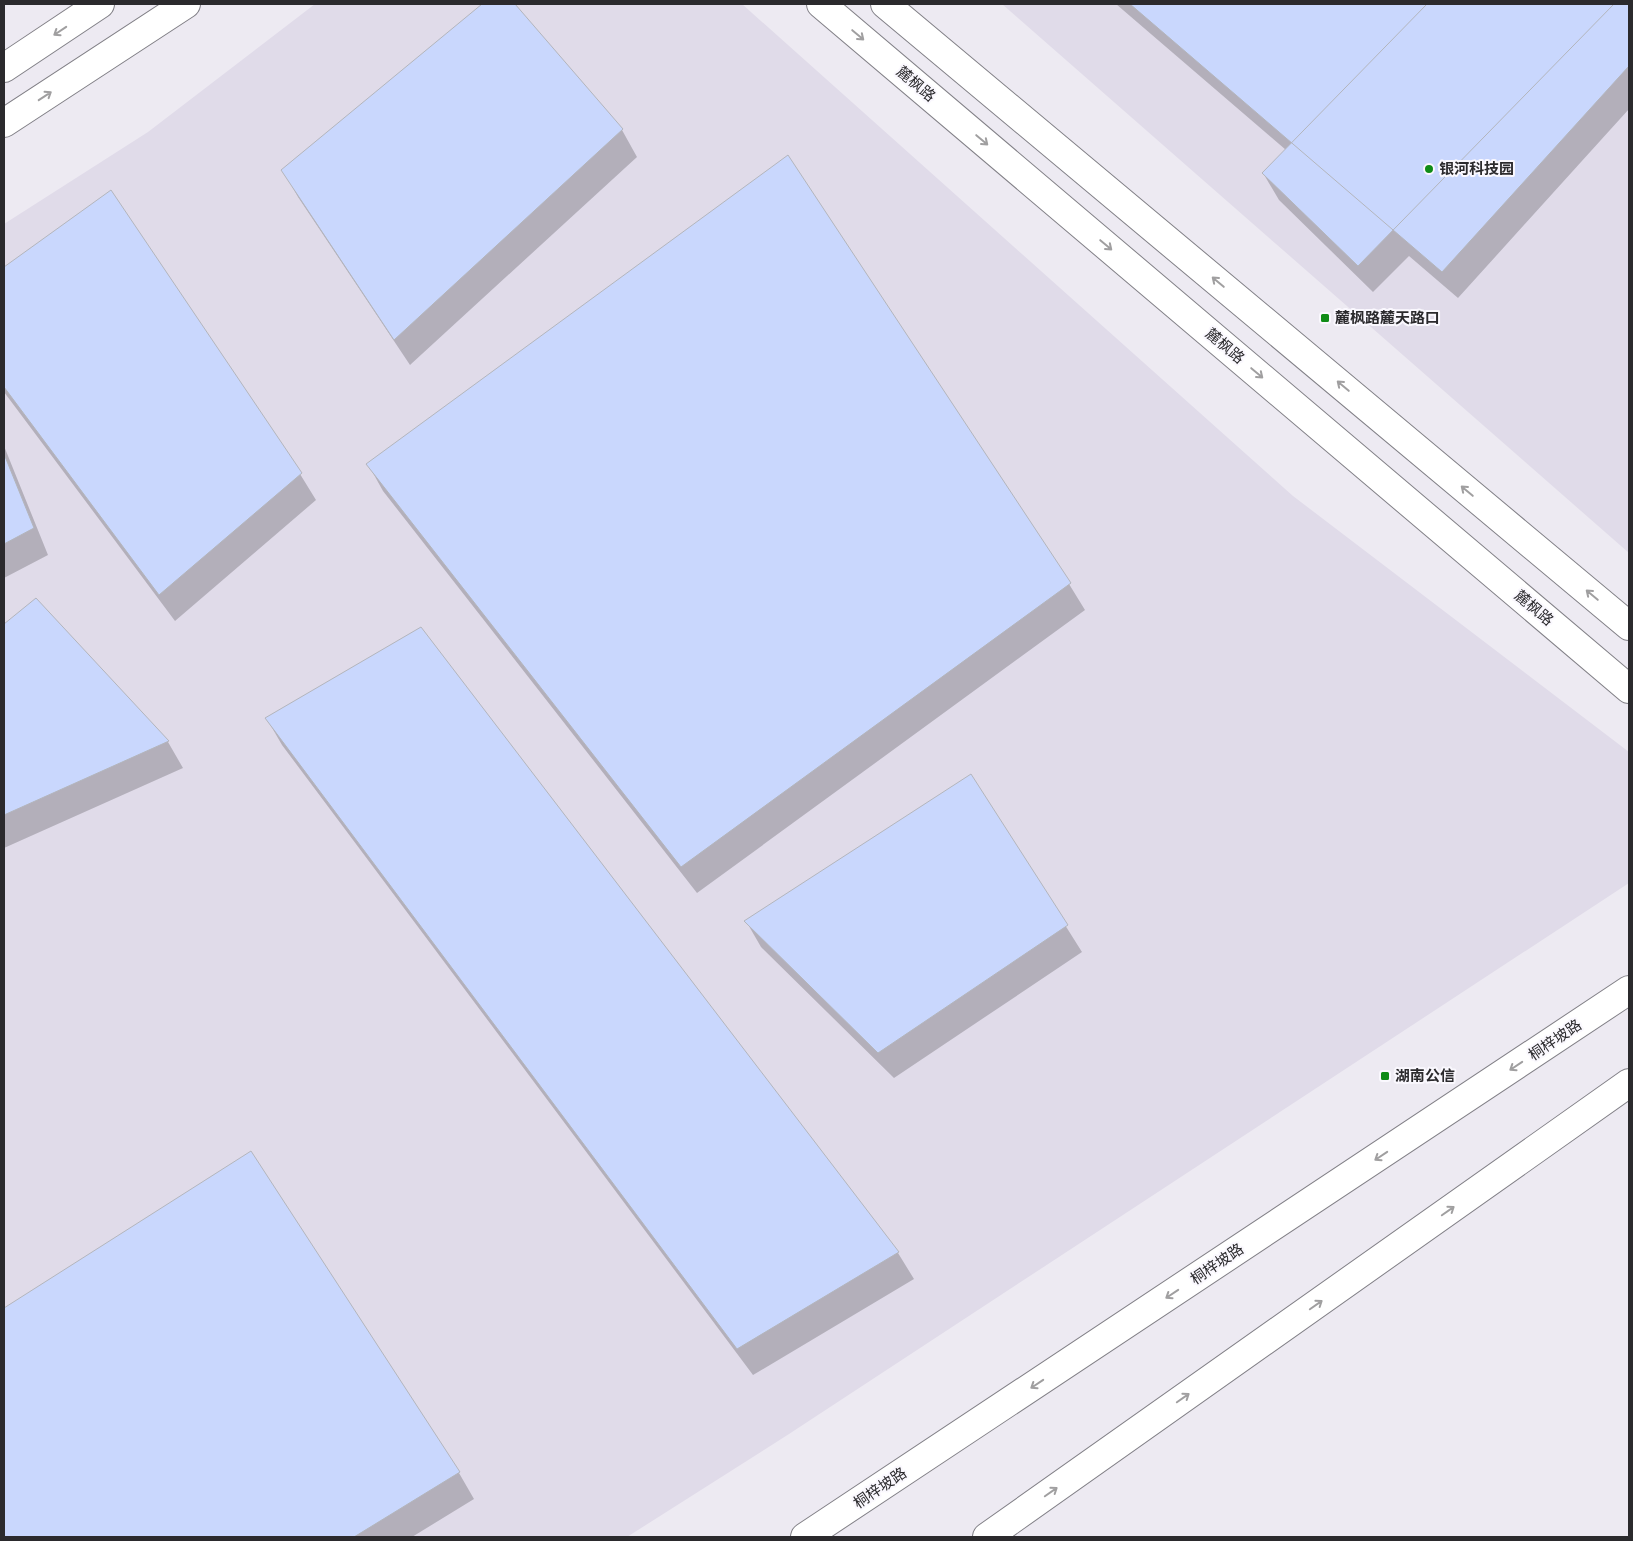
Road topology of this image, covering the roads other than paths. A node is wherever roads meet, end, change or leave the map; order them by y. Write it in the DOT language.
graph roads {
  1 [pos="100,4"];
  2 [pos="186,4"];
  3 [pos="821,4"];
  4 [pos="885,4"];
  5 [pos="4,68"];
  6 [pos="4,123"];
  7 [pos="1629,626"];
  8 [pos="1629,689"];
  9 [pos="1629,990"];
  10 [pos="1629,1083"];
  11 [pos="1019,1529"];
  12 [pos="805,1537"];
  13 [pos="986,1537"];
  1 -- 5 [label="main road, one-way"];
  6 -- 2 [label="main road, one-way"];
  3 -- 8 [label="main road, 麓枫路, one-way"];
  7 -- 4 [label="main road, one-way"];
  9 -- 12 [label="main road, 桐梓坡路, one-way"];
  11 -- 10 [label="main road, one-way"];
  11 -- 13 [label="main road"];
}
